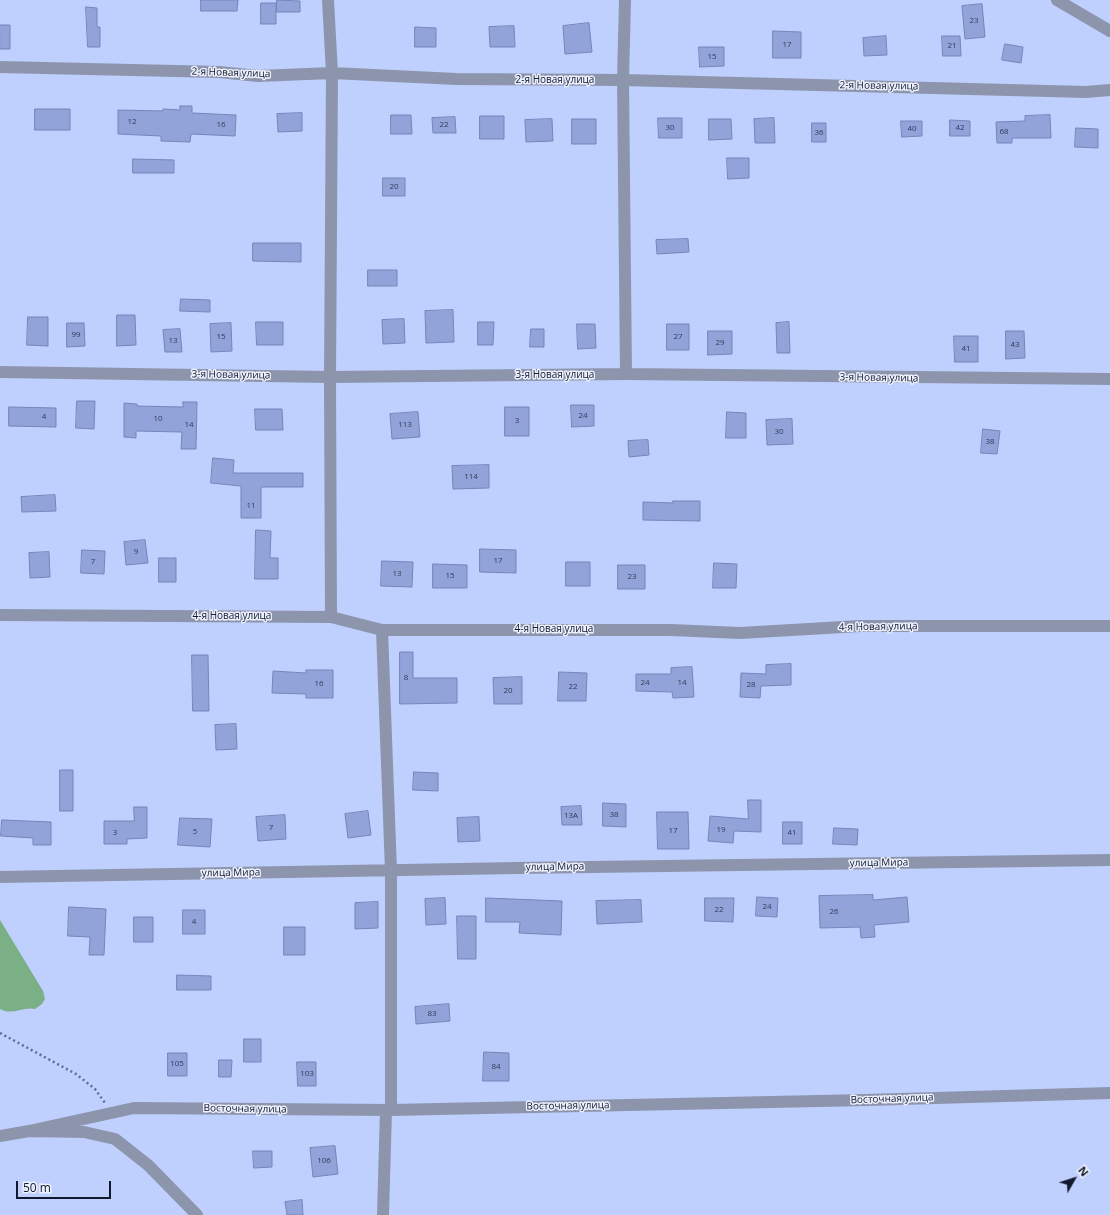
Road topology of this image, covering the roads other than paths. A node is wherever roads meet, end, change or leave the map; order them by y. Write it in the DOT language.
graph roads {
  1 [pos="328,0"];
  2 [pos="625,0"];
  3 [pos="1057,0"];
  4 [pos="1110,31"];
  5 [pos="0,67"];
  6 [pos="332,73"];
  7 [pos="623,80"];
  8 [pos="1110,90"];
  9 [pos="0,372"];
  10 [pos="626,374"];
  11 [pos="330,377"];
  12 [pos="1110,379"];
  13 [pos="0,615"];
  14 [pos="331,617"];
  15 [pos="1110,626"];
  16 [pos="382,630"];
  17 [pos="1110,860"];
  18 [pos="391,871"];
  19 [pos="0,877"];
  20 [pos="1110,1093"];
  21 [pos="388,1110"];
  22 [pos="29,1131"];
  23 [pos="0,1136"];
  24 [pos="197,1215"];
  25 [pos="383,1215"];
  1 -- 6 [label="street"];
  2 -- 7 [label="street"];
  3 -- 4 [label="street"];
  5 -- 6 [label="street, 2-я Новая улица"];
  6 -- 7 [label="street, 2-я Новая улица"];
  6 -- 11 [label="street"];
  7 -- 8 [label="street, 2-я Новая улица"];
  7 -- 10 [label="street"];
  9 -- 11 [label="street, 3-я Новая улица"];
  10 -- 11 [label="street, 3-я Новая улица"];
  10 -- 12 [label="street, 3-я Новая улица"];
  11 -- 14 [label="street"];
  13 -- 14 [label="street, 4-я Новая улица"];
  14 -- 16 [label="street, 4-я Новая улица"];
  15 -- 16 [label="street, 4-я Новая улица"];
  16 -- 18 [label="street"];
  17 -- 18 [label="street, улица Мира"];
  18 -- 19 [label="street, улица Мира"];
  18 -- 21 [label="street"];
  20 -- 21 [label="street, Восточная улица"];
  21 -- 22 [label="street, Восточная улица"];
  21 -- 25 [label="street"];
  22 -- 23 [label="street"];
  22 -- 24 [label="street"];
}
